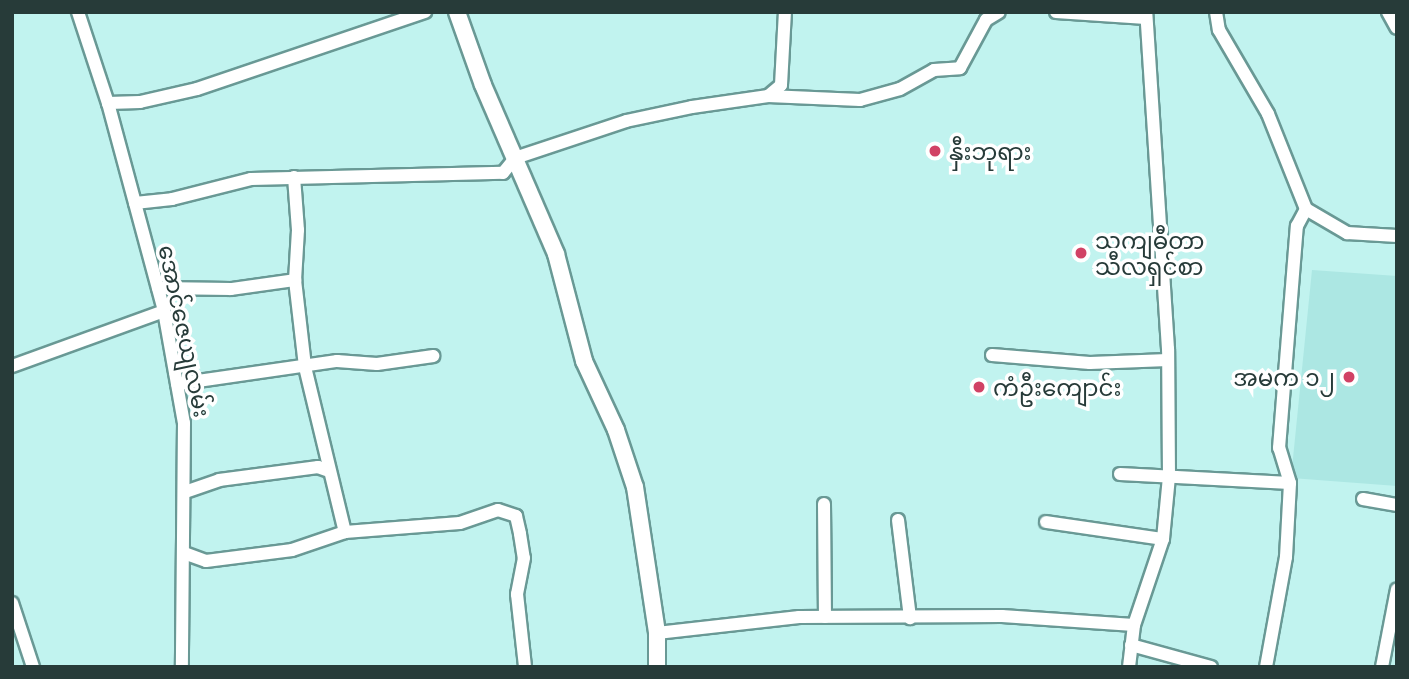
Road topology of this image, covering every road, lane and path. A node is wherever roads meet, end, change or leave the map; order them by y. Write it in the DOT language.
graph roads {
  1 [pos="78,12"];
  2 [pos="425,12"];
  3 [pos="457,12"];
  4 [pos="785,12"];
  5 [pos="999,12"];
  6 [pos="1056,12"];
  7 [pos="1216,12"];
  8 [pos="1388,12"];
  9 [pos="1146,15"];
  10 [pos="1397,28"];
  11 [pos="768,96"];
  12 [pos="108,103"];
  13 [pos="515,158"];
  14 [pos="293,177"];
  15 [pos="135,203"];
  16 [pos="1306,209"];
  17 [pos="1397,236"];
  18 [pos="295,281"];
  19 [pos="158,288"];
  20 [pos="164,311"];
  21 [pos="992,355"];
  22 [pos="433,356"];
  23 [pos="1168,360"];
  24 [pos="12,366"];
  25 [pos="305,367"];
  26 [pos="177,384"];
  27 [pos="329,471"];
  28 [pos="1120,474"];
  29 [pos="1169,477"];
  30 [pos="1290,484"];
  31 [pos="185,492"];
  32 [pos="1363,499"];
  33 [pos="824,504"];
  34 [pos="1397,505"];
  35 [pos="898,520"];
  36 [pos="1046,522"];
  37 [pos="345,532"];
  38 [pos="1163,539"];
  39 [pos="184,553"];
  40 [pos="1397,589"];
  41 [pos="12,603"];
  42 [pos="825,617"];
  43 [pos="910,618"];
  44 [pos="1134,625"];
  45 [pos="657,633"];
  46 [pos="1130,645"];
  47 [pos="33,667"];
  48 [pos="182,667"];
  49 [pos="526,667"];
  50 [pos="657,667"];
  51 [pos="1129,667"];
  52 [pos="1211,667"];
  53 [pos="1266,667"];
  54 [pos="1382,667"];
  1 -- 12 [label="street, အောင်ဇေယျလမ်း"];
  2 -- 12 [label="street"];
  3 -- 13 [label="street"];
  4 -- 11 [label="street"];
  5 -- 11 [label="street"];
  6 -- 9 [label="street"];
  7 -- 16 [label="street"];
  8 -- 10 [label="street"];
  9 -- 23 [label="street"];
  11 -- 13 [label="street"];
  12 -- 15 [label="street, အောင်ဇေယျလမ်း"];
  13 -- 14 [label="street"];
  13 -- 45 [label="street"];
  14 -- 15 [label="street"];
  14 -- 18 [label="street"];
  15 -- 19 [label="street, အောင်ဇေယျလမ်း"];
  16 -- 17 [label="street"];
  16 -- 30 [label="street"];
  18 -- 19 [label="street"];
  18 -- 25 [label="street"];
  19 -- 20 [label="street, အောင်ဇေယျလမ်း"];
  20 -- 24 [label="street"];
  20 -- 26 [label="street, အောင်ဇေယျလမ်း"];
  21 -- 23 [label="street"];
  22 -- 25 [label="street"];
  23 -- 29 [label="street"];
  25 -- 26 [label="street"];
  25 -- 27 [label="street"];
  26 -- 31 [label="street, အောင်ဇေယျလမ်း"];
  27 -- 31 [label="street"];
  27 -- 37 [label="street"];
  28 -- 29 [label="street"];
  29 -- 30 [label="street"];
  29 -- 38 [label="street"];
  30 -- 53 [label="street"];
  31 -- 39 [label="street, အောင်ဇေယျလမ်း"];
  32 -- 34 [label="street"];
  33 -- 42 [label="street"];
  35 -- 43 [label="street"];
  36 -- 38 [label="street"];
  37 -- 39 [label="street"];
  37 -- 49 [label="street"];
  38 -- 44 [label="street"];
  39 -- 48 [label="street, အောင်ဇေယျလမ်း"];
  40 -- 54 [label="street"];
  41 -- 47 [label="street"];
  42 -- 43 [label="street"];
  42 -- 45 [label="street"];
  43 -- 44 [label="street"];
  44 -- 46 [label="street"];
  45 -- 50 [label="street"];
  46 -- 51 [label="street"];
  46 -- 52 [label="street"];
}
